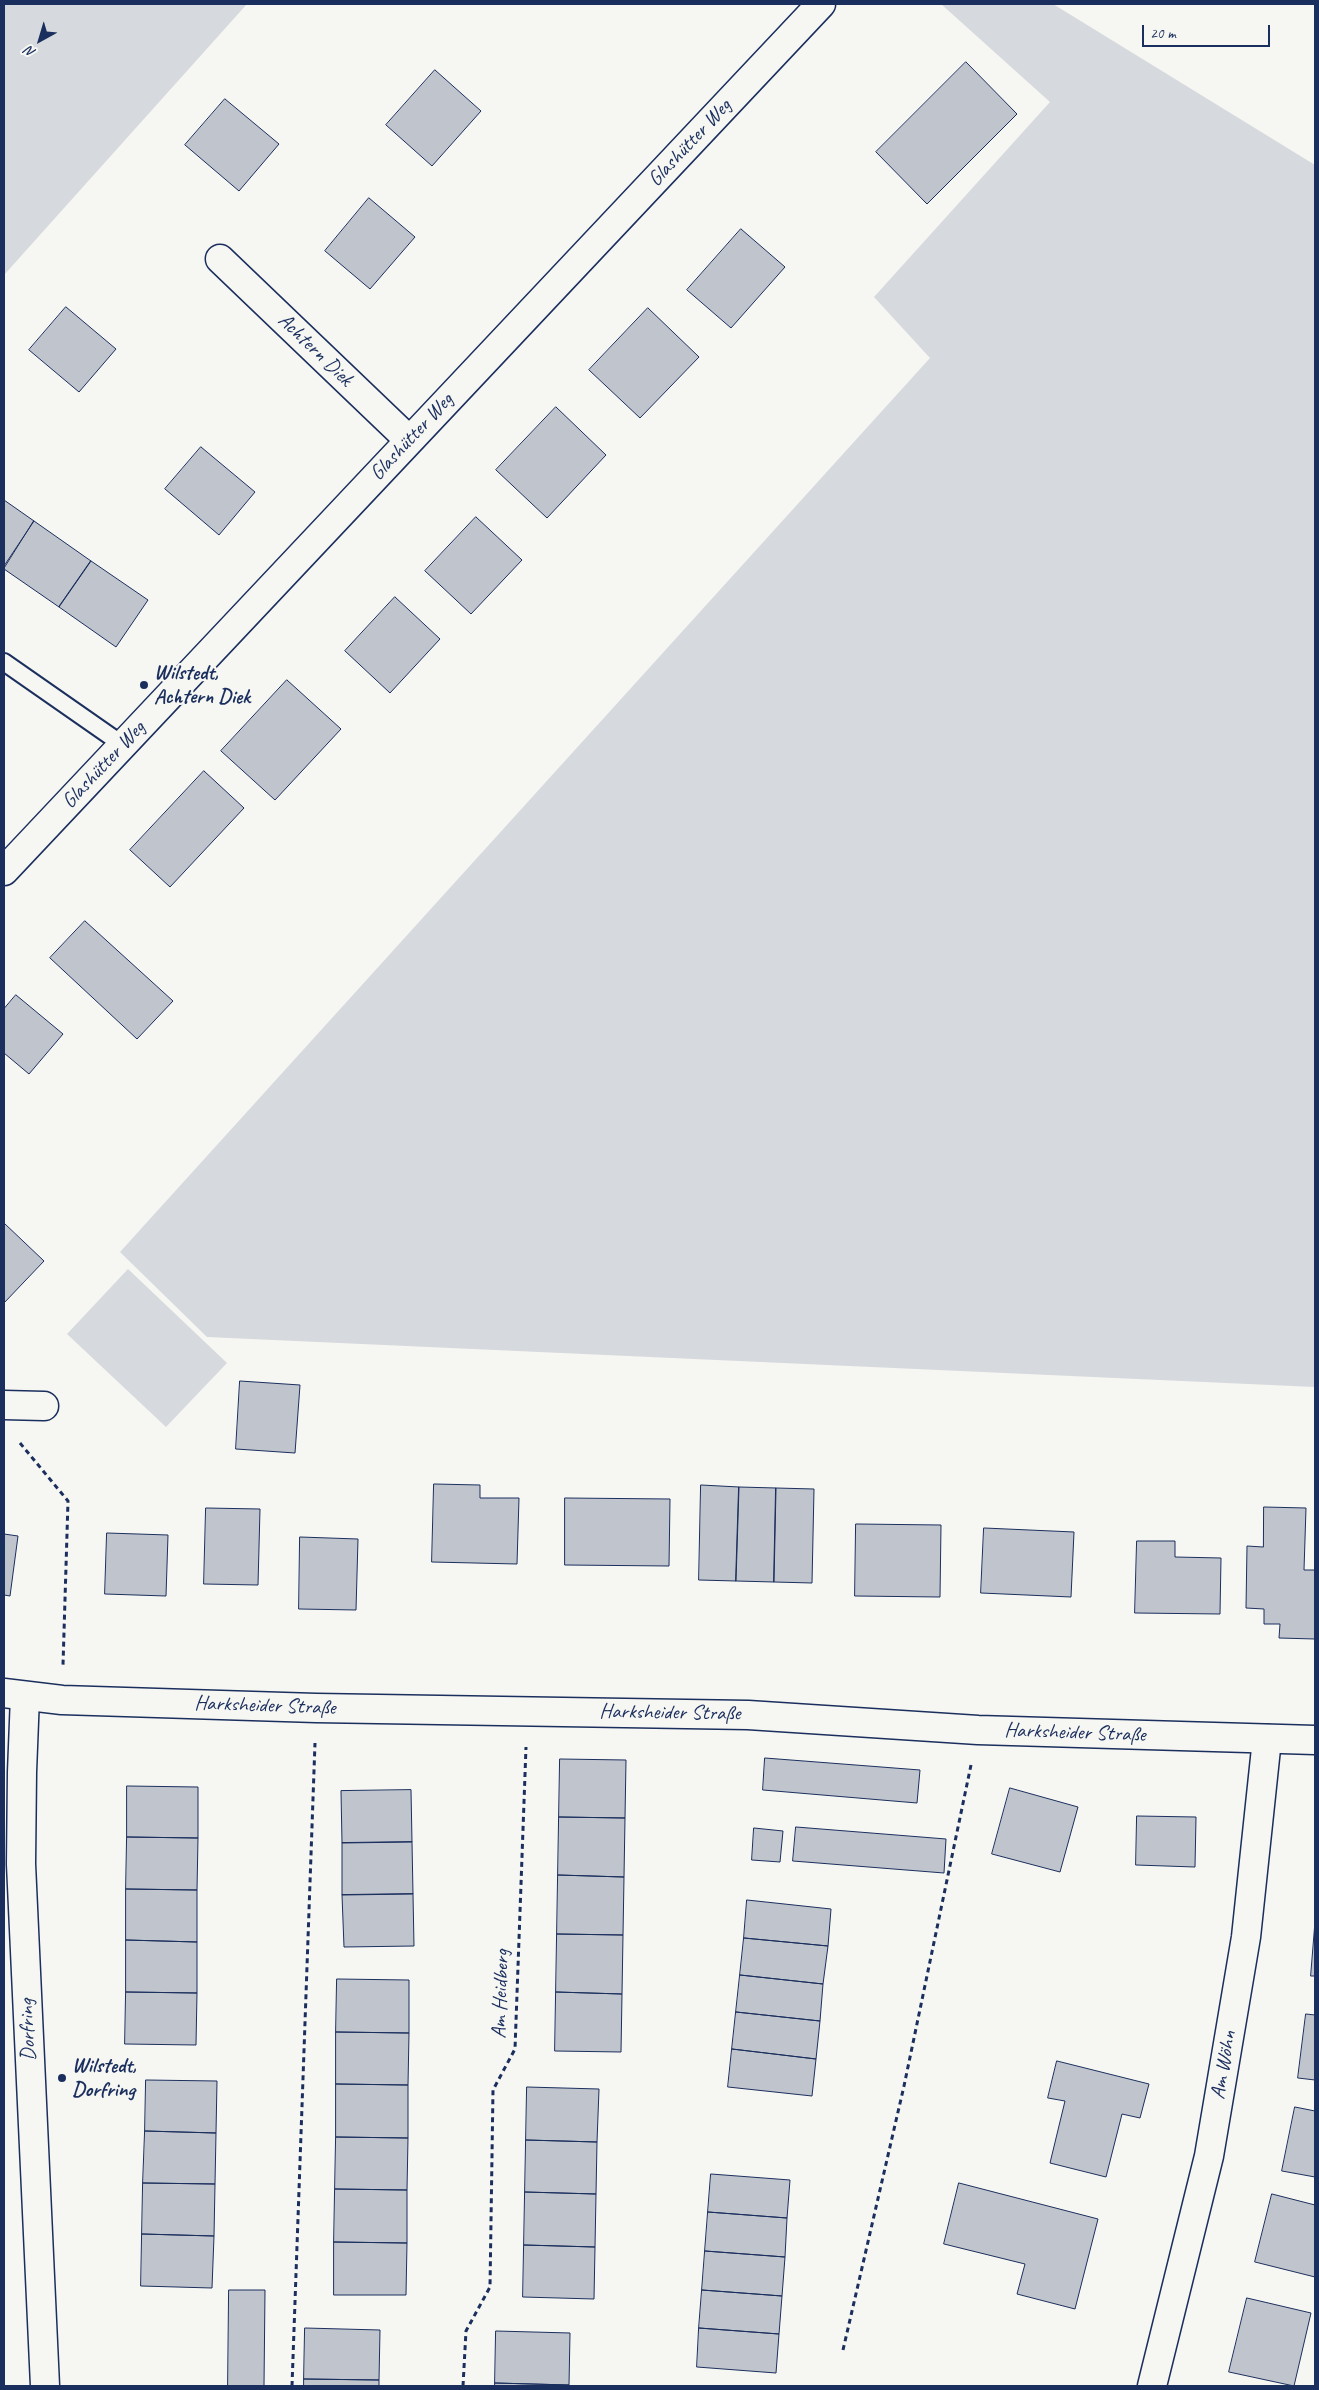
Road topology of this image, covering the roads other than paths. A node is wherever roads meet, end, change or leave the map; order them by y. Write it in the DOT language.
graph roads {
  1 [pos="821,4"];
  2 [pos="220,259"];
  3 [pos="409,440"];
  4 [pos="4,662"];
  5 [pos="123,744"];
  6 [pos="4,871"];
  7 [pos="4,1406"];
  8 [pos="44,1406"];
  9 [pos="14,1694"];
  10 [pos="1267,1739"];
  11 [pos="1315,1740"];
  12 [pos="44,2386"];
  13 [pos="1152,2386"];
  1 -- 3 [label="street, Glashütter Weg"];
  2 -- 3 [label="street, Achtern Diek"];
  3 -- 5 [label="street, Glashütter Weg"];
  4 -- 5 [label="lane"];
  5 -- 6 [label="street, Glashütter Weg"];
  7 -- 8 [label="street"];
  9 -- 10 [label="street, Harksheider Straße"];
  9 -- 12 [label="street, Dorfring"];
  10 -- 11 [label="street, Harksheider Straße"];
  10 -- 13 [label="street, Am Wöhn"];
}
